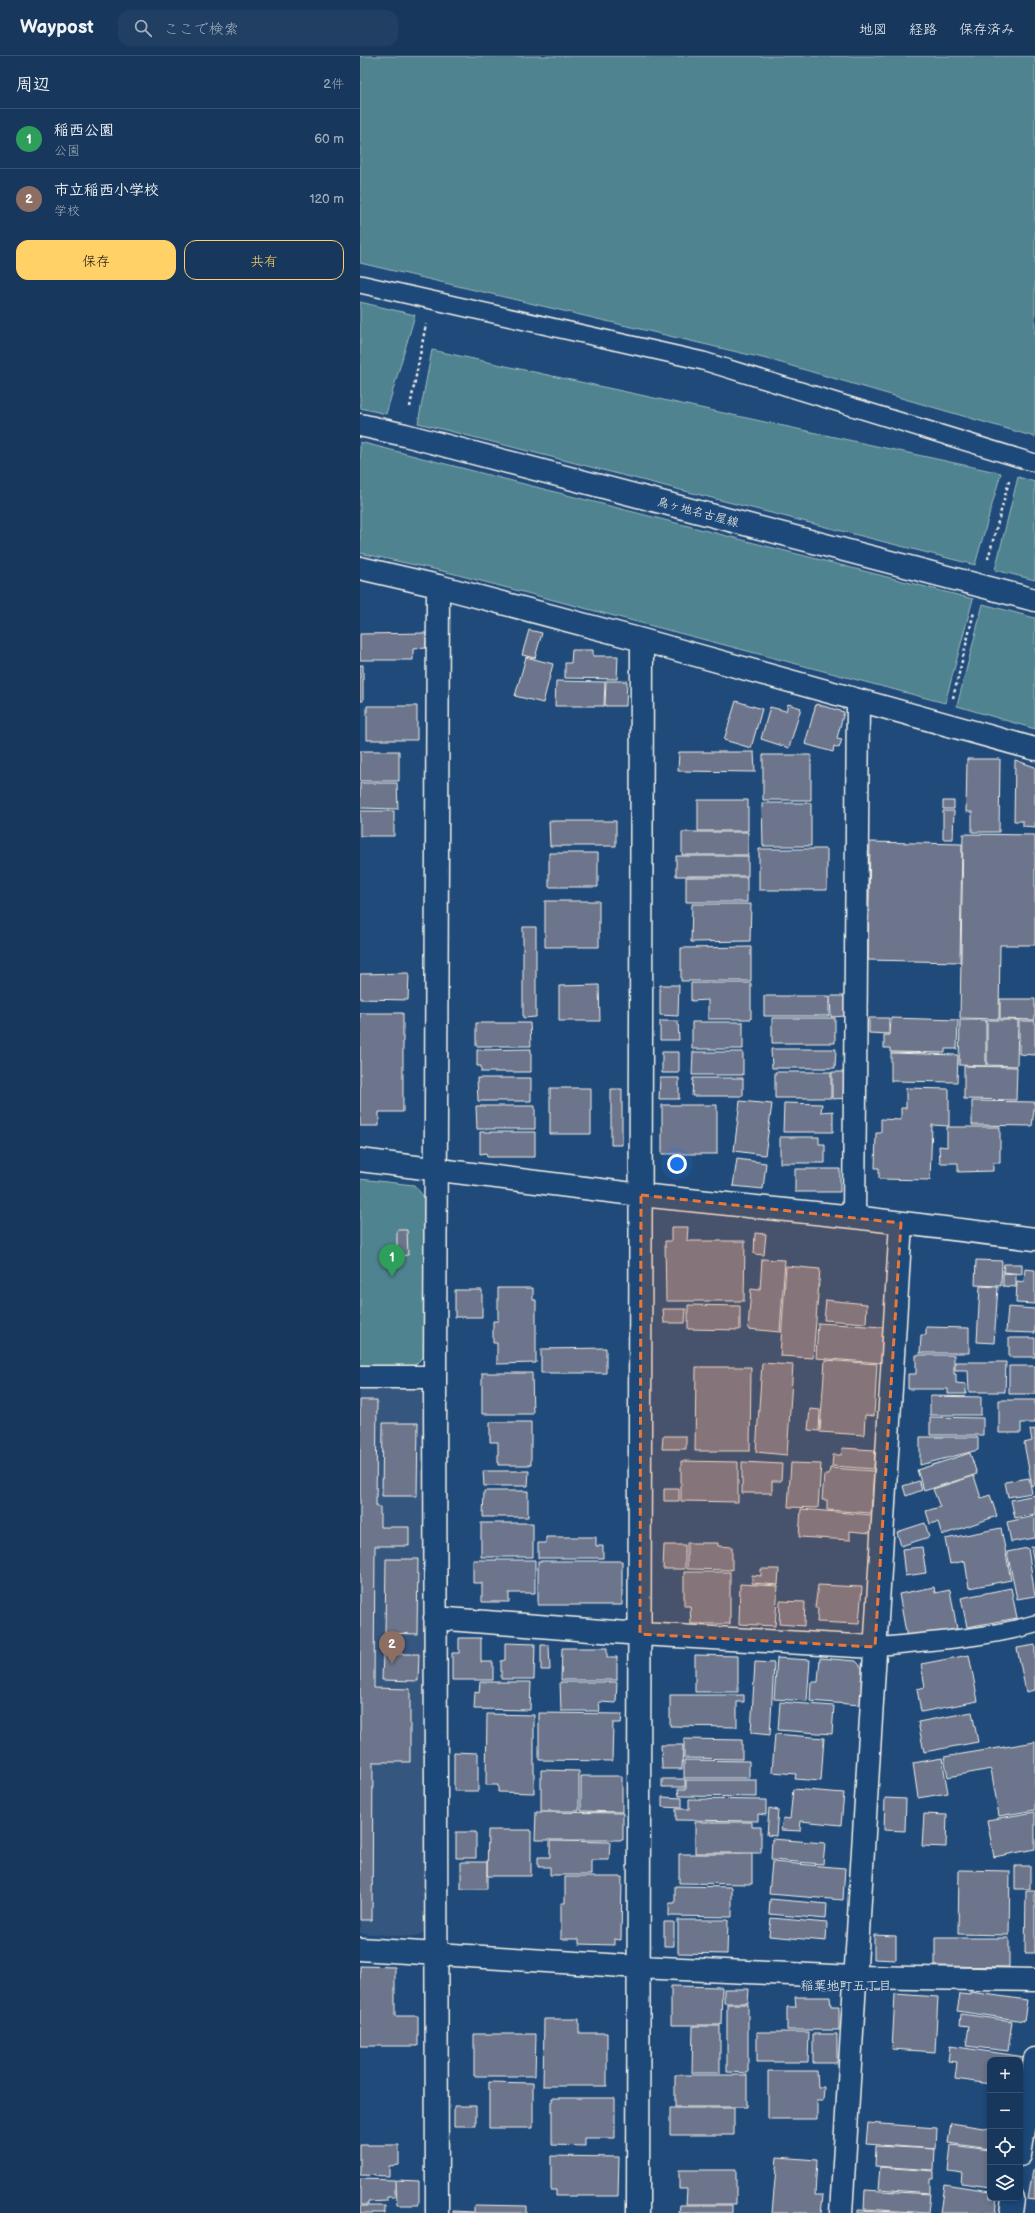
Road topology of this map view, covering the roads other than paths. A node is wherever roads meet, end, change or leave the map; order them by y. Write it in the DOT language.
graph roads {
  1 [pos="360,284"];
  2 [pos="360,425"];
  3 [pos="1035,463"];
  4 [pos="360,568"];
  5 [pos="438,586"];
  6 [pos="1035,600"];
  7 [pos="642,640"];
  8 [pos="858,700"];
  9 [pos="1035,749"];
  10 [pos="360,1160"];
  11 [pos="435,1169"];
  12 [pos="641,1195"];
  13 [pos="854,1217"];
  14 [pos="901,1223"];
  15 [pos="1035,1239"];
  16 [pos="360,1377"];
  17 [pos="435,1377"];
  18 [pos="435,1618"];
  19 [pos="1035,1624"];
  20 [pos="640,1634"];
  21 [pos="875,1647"];
  22 [pos="360,1949"];
  23 [pos="438,1953"];
  24 [pos="639,1967"];
  25 [pos="854,1977"];
  26 [pos="1035,1980"];
  27 [pos="1035,2059"];
  28 [pos="1023,2136"];
  29 [pos="1013,2201"];
  30 [pos="437,2213"];
  31 [pos="638,2213"];
  32 [pos="840,2213"];
  33 [pos="1011,2213"];
  1 -- 3 [label="lane"];
  2 -- 6 [label="street, 鳥ヶ地名古屋線"];
  4 -- 5 [label="street"];
  5 -- 7 [label="street"];
  5 -- 11 [label="street"];
  7 -- 8 [label="street"];
  7 -- 12 [label="street"];
  8 -- 9 [label="street"];
  8 -- 13 [label="street"];
  10 -- 11 [label="street"];
  11 -- 12 [label="street"];
  11 -- 17 [label="street"];
  12 -- 13 [label="street"];
  12 -- 20 [label="street"];
  13 -- 14 [label="street"];
  14 -- 15 [label="street"];
  14 -- 21 [label="street"];
  16 -- 17 [label="street"];
  17 -- 18 [label="street"];
  18 -- 20 [label="street"];
  18 -- 23 [label="street"];
  19 -- 21 [label="lane"];
  20 -- 21 [label="street"];
  20 -- 24 [label="street"];
  21 -- 25 [label="street"];
  22 -- 23 [label="street"];
  23 -- 24 [label="street"];
  23 -- 30 [label="street"];
  24 -- 25 [label="street"];
  24 -- 31 [label="street"];
  25 -- 26 [label="street"];
  25 -- 32 [label="street"];
  27 -- 28 [label="street"];
  29 -- 33 [label="street"];
}
